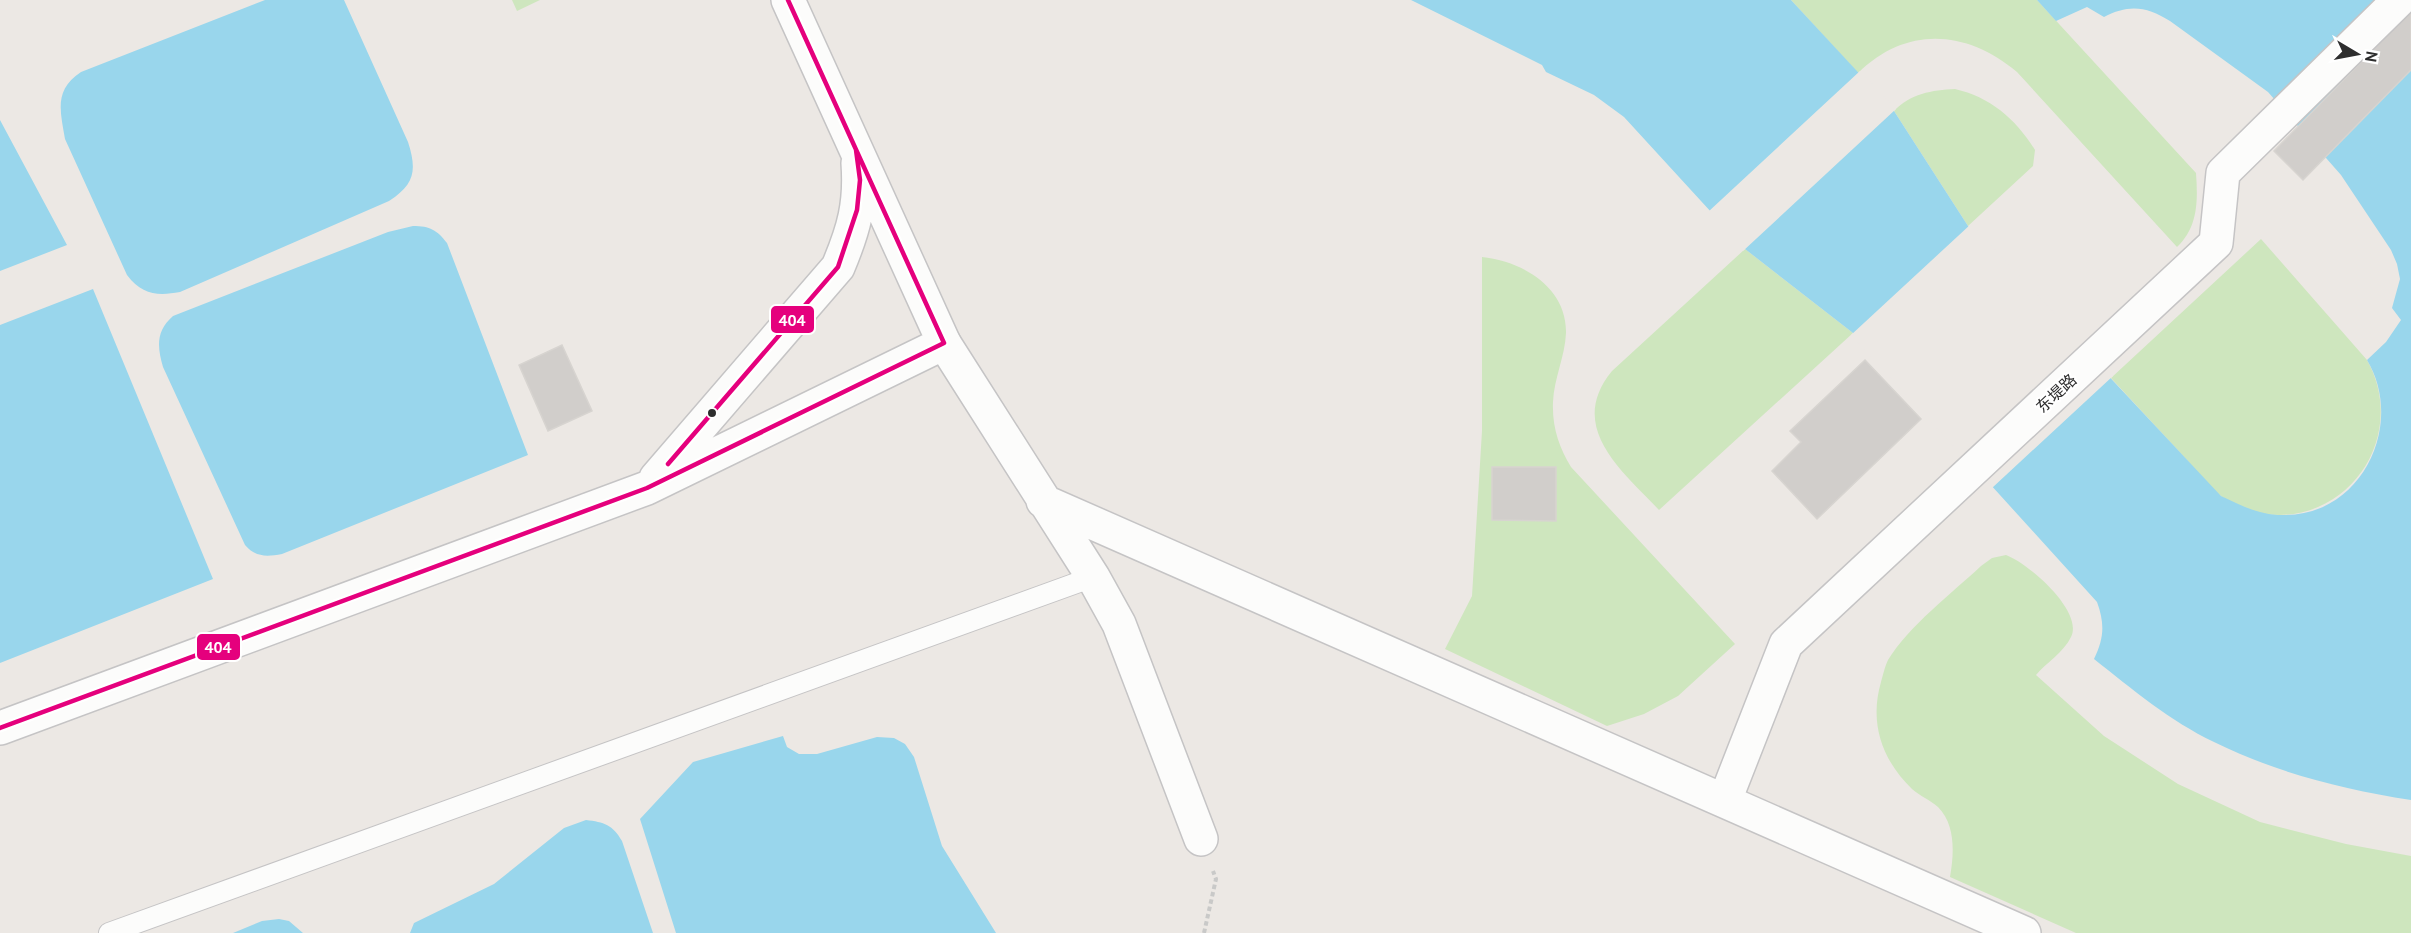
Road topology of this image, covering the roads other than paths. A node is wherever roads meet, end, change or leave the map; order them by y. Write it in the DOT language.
graph roads {
  1 [pos="788,0"];
  2 [pos="2399,0"];
  3 [pos="857,152"];
  4 [pos="944,343"];
  5 [pos="647,488"];
  6 [pos="1043,501"];
  7 [pos="1093,577"];
  8 [pos="0,728"];
  9 [pos="1725,800"];
  10 [pos="1201,839"];
  11 [pos="109,933"];
  12 [pos="2024,933"];
  1 -- 3 [label="street"];
  2 -- 9 [label="street, 东堤路"];
  3 -- 4 [label="street"];
  3 -- 5 [label="street"];
  4 -- 5 [label="street"];
  4 -- 6 [label="street"];
  5 -- 8 [label="street"];
  6 -- 7 [label="street"];
  6 -- 9 [label="street"];
  7 -- 10 [label="street"];
  7 -- 11 [label="lane"];
  9 -- 12 [label="street"];
}
